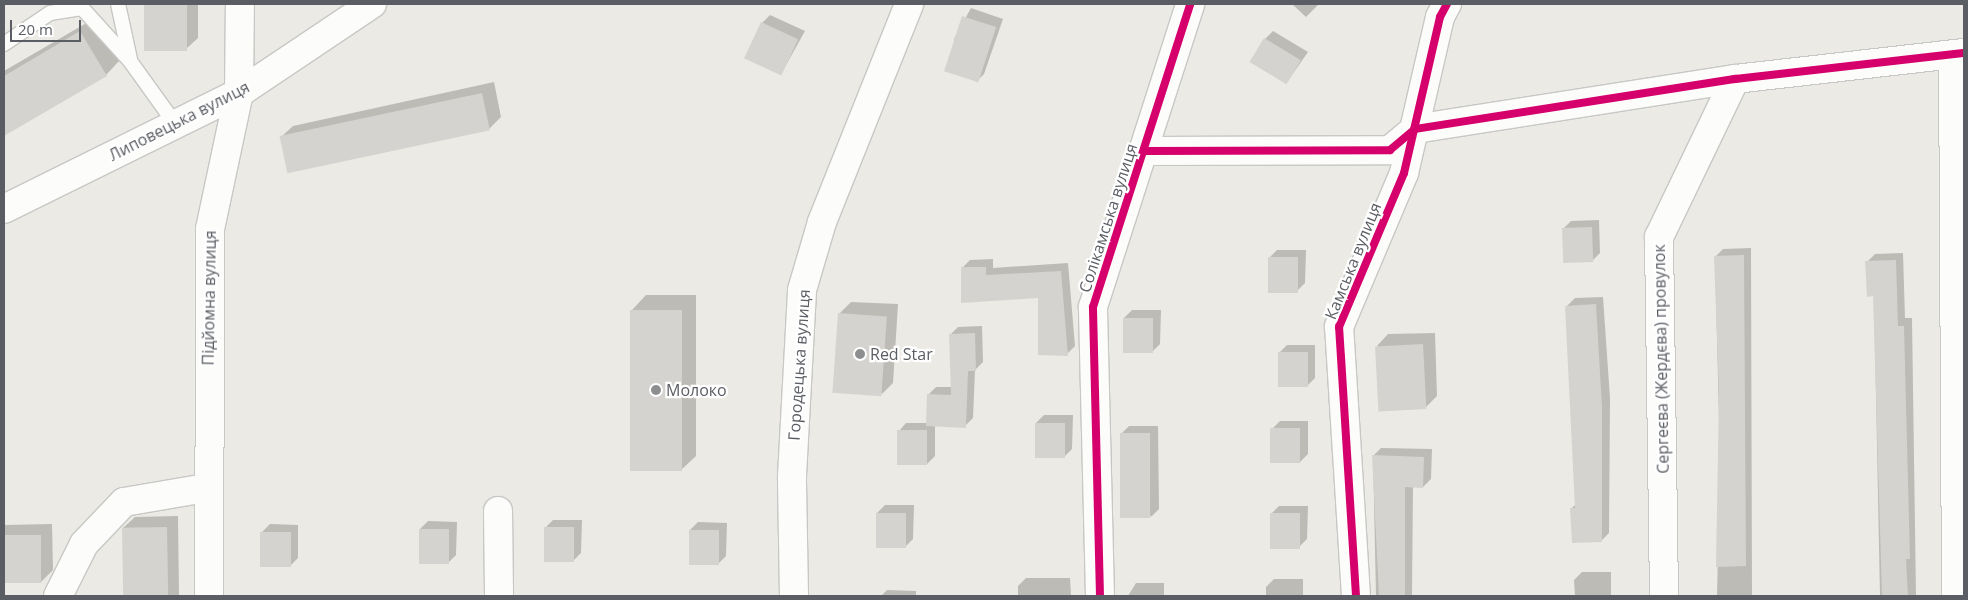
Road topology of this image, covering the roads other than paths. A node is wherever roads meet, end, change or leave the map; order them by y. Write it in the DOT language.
graph roads {
  1 [pos="118,4"];
  2 [pos="240,4"];
  3 [pos="910,4"];
  4 [pos="1190,4"];
  5 [pos="1447,4"];
  6 [pos="357,9"];
  7 [pos="4,44"];
  8 [pos="1959,54"];
  9 [pos="130,60"];
  10 [pos="1735,79"];
  11 [pos="239,93"];
  12 [pos="176,125"];
  13 [pos="1415,129"];
  14 [pos="1145,151"];
  15 [pos="4,209"];
  16 [pos="206,488"];
  17 [pos="498,511"];
  18 [pos="58,596"];
  19 [pos="209,596"];
  20 [pos="499,596"];
  21 [pos="794,596"];
  22 [pos="1100,596"];
  23 [pos="1356,596"];
  24 [pos="1664,596"];
  25 [pos="1956,596"];
  1 -- 9 [label="lane"];
  2 -- 11 [label="street, Підйомна вулиця"];
  3 -- 21 [label="street, Городецька вулиця"];
  4 -- 14 [label="street, Солікамська вулиця"];
  5 -- 13 [label="street, Камська вулиця"];
  6 -- 11 [label="street, Липовецька вулиця"];
  7 -- 9 [label="lane"];
  8 -- 10 [label="street"];
  8 -- 25 [label="street"];
  9 -- 12 [label="lane"];
  10 -- 13 [label="street"];
  10 -- 24 [label="street, Сергеєва (Жердєва) провулок"];
  11 -- 12 [label="street, Липовецька вулиця"];
  11 -- 16 [label="street, Підйомна вулиця"];
  12 -- 15 [label="street, Липовецька вулиця"];
  13 -- 14 [label="street"];
  13 -- 23 [label="street, Камська вулиця"];
  14 -- 22 [label="street, Солікамська вулиця"];
  16 -- 18 [label="street"];
  16 -- 19 [label="street, Підйомна вулиця"];
  17 -- 20 [label="street"];
}
